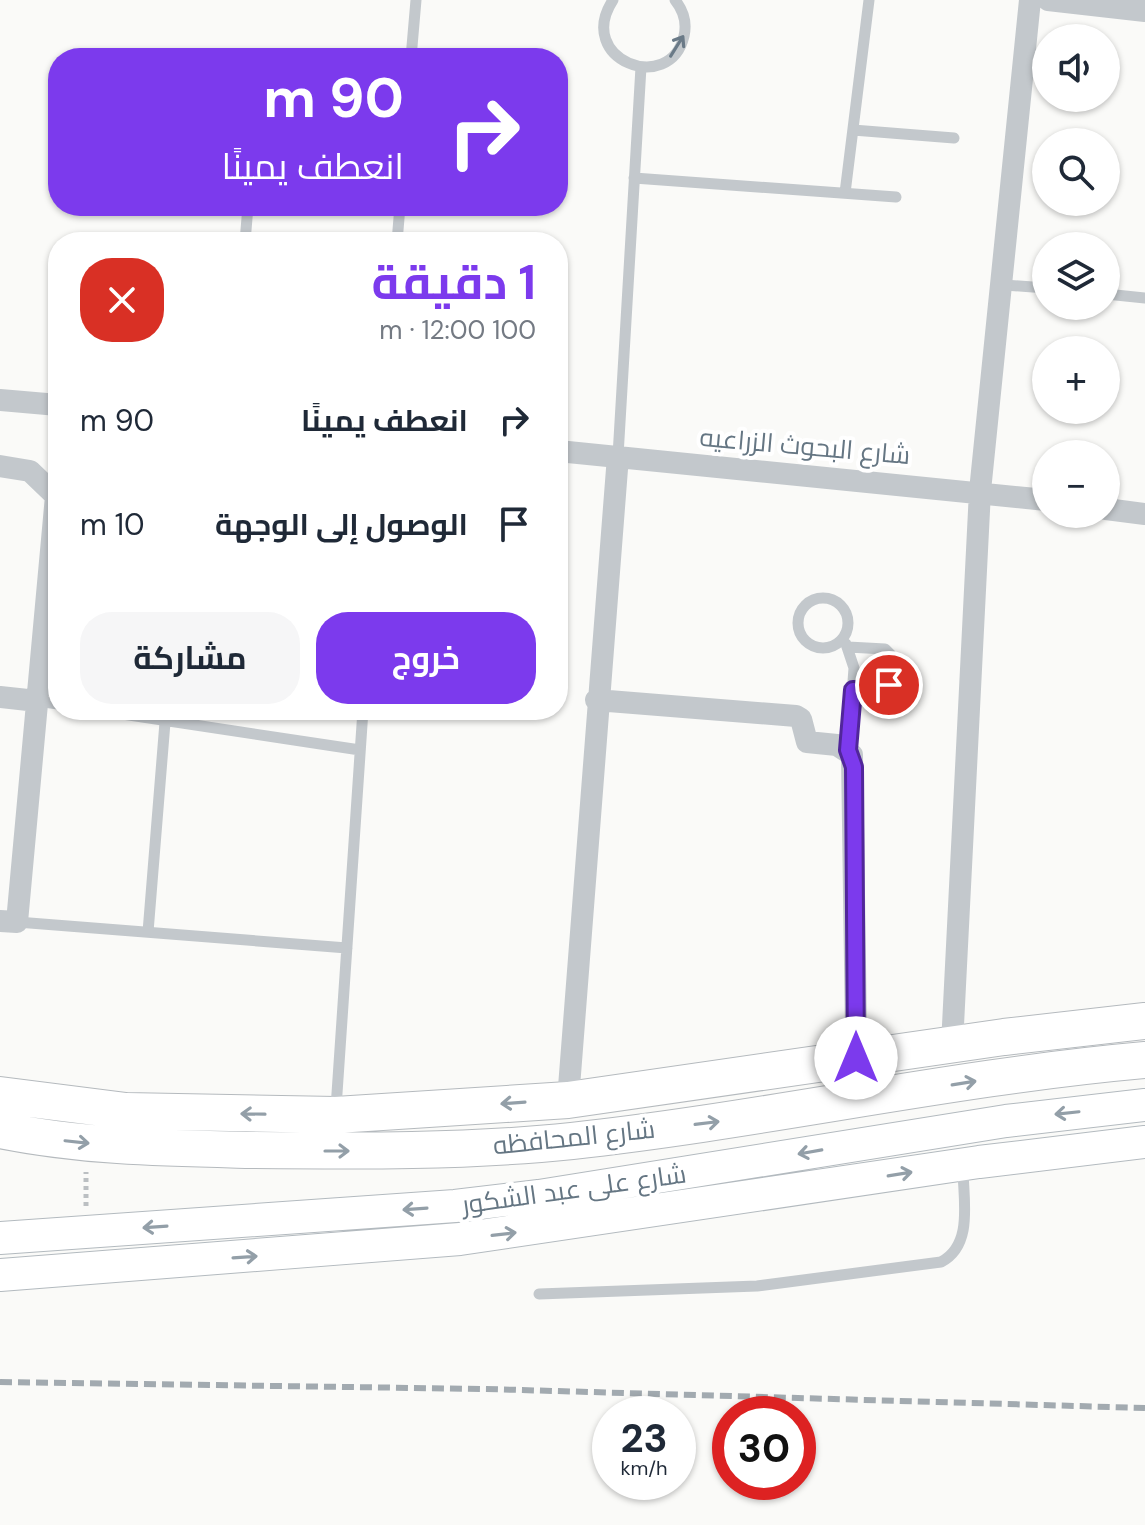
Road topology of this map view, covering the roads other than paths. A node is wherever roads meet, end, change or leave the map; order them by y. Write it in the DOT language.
graph roads {
  1 [pos="416,0"];
  2 [pos="613,0"];
  3 [pos="675,0"];
  4 [pos="869,0"];
  5 [pos="1030,0"];
  6 [pos="1048,0"];
  7 [pos="1145,11"];
  8 [pos="412,48"];
  9 [pos="641,67"];
  10 [pos="853,130"];
  11 [pos="954,138"];
  12 [pos="634,178"];
  13 [pos="845,193"];
  14 [pos="896,197"];
  15 [pos="1004,285"];
  16 [pos="1032,287"];
  17 [pos="1120,295"];
  18 [pos="1145,298"];
  19 [pos="0,400"];
  20 [pos="48,404"];
  21 [pos="568,452"];
  22 [pos="618,456"];
  23 [pos="0,466"];
  24 [pos="48,486"];
  25 [pos="980,491"];
  26 [pos="1032,498"];
  27 [pos="1120,511"];
  28 [pos="1145,514"];
  29 [pos="845,643"];
  30 [pos="48,682"];
  31 [pos="853,690"];
  32 [pos="0,697"];
  33 [pos="596,700"];
  34 [pos="47,702"];
  35 [pos="166,720"];
  36 [pos="194,720"];
  37 [pos="362,720"];
  38 [pos="360,750"];
  39 [pos="848,750"];
  40 [pos="9,921"];
  41 [pos="148,932"];
  42 [pos="347,948"];
  43 [pos="1145,1021"];
  44 [pos="952,1045"];
  45 [pos="856,1058"];
  46 [pos="1145,1060"];
  47 [pos="0,1095"];
  48 [pos="568,1100"];
  49 [pos="857,1101"];
  50 [pos="1145,1105"];
  51 [pos="336,1115"];
  52 [pos="0,1130"];
  53 [pos="1145,1142"];
  54 [pos="963,1165"];
  55 [pos="0,1238"];
  56 [pos="0,1275"];
  57 [pos="539,1294"];
  1 -- 8 [label="lane"];
  2 -- 9 [label="lane"];
  9 -- 3 [label="lane, one-way"];
  4 -- 10 [label="lane"];
  5 -- 15 [label="street"];
  6 -- 7 [label="street"];
  9 -- 12 [label="lane"];
  10 -- 11 [label="lane"];
  10 -- 13 [label="lane"];
  12 -- 13 [label="lane"];
  12 -- 22 [label="lane"];
  13 -- 14 [label="lane"];
  15 -- 16 [label="lane"];
  15 -- 25 [label="street"];
  17 -- 18 [label="lane"];
  19 -- 20 [label="street"];
  21 -- 22 [label="street, شارع البحوث الزراعيه"];
  22 -- 25 [label="street, شارع البحوث الزراعيه"];
  22 -- 33 [label="street"];
  23 -- 24 [label="street"];
  25 -- 26 [label="street, شارع البحوث الزراعيه"];
  25 -- 44 [label="street"];
  27 -- 28 [label="street"];
  29 -- 29 [label="lane"];
  29 -- 31 [label="lane"];
  29 -- 31 [label="lane"];
  30 -- 34 [label="street"];
  31 -- 39 [label="lane"];
  32 -- 34 [label="street"];
  33 -- 39 [label="street"];
  33 -- 48 [label="street"];
  34 -- 40 [label="street"];
  35 -- 41 [label="lane"];
  36 -- 38 [label="lane"];
  37 -- 38 [label="lane"];
  38 -- 42 [label="lane"];
  39 -- 45 [label="street"];
  40 -- 41 [label="lane"];
  41 -- 42 [label="lane"];
  42 -- 51 [label="lane"];
  43 -- 44 [label="main road, شارع المحافظه"];
  44 -- 45 [label="main road, شارع المحافظه"];
  45 -- 48 [label="main road, شارع المحافظه"];
  45 -- 49 [label="street"];
  49 -- 46 [label="main road, شارع المحافظه, one-way"];
  51 -- 47 [label="main road, شارع المحافظه, one-way"];
  48 -- 51 [label="main road, شارع المحافظه, one-way"];
  52 -- 49 [label="main road, شارع المحافظه, one-way"];
  50 -- 55 [label="main road, شارع على عبد الشكور, one-way"];
  53 -- 54 [label="main road, شارع على عبد الشكور"];
  56 -- 54 [label="main road, شارع على عبد الشكور, one-way"];
  54 -- 57 [label="lane"];
}
